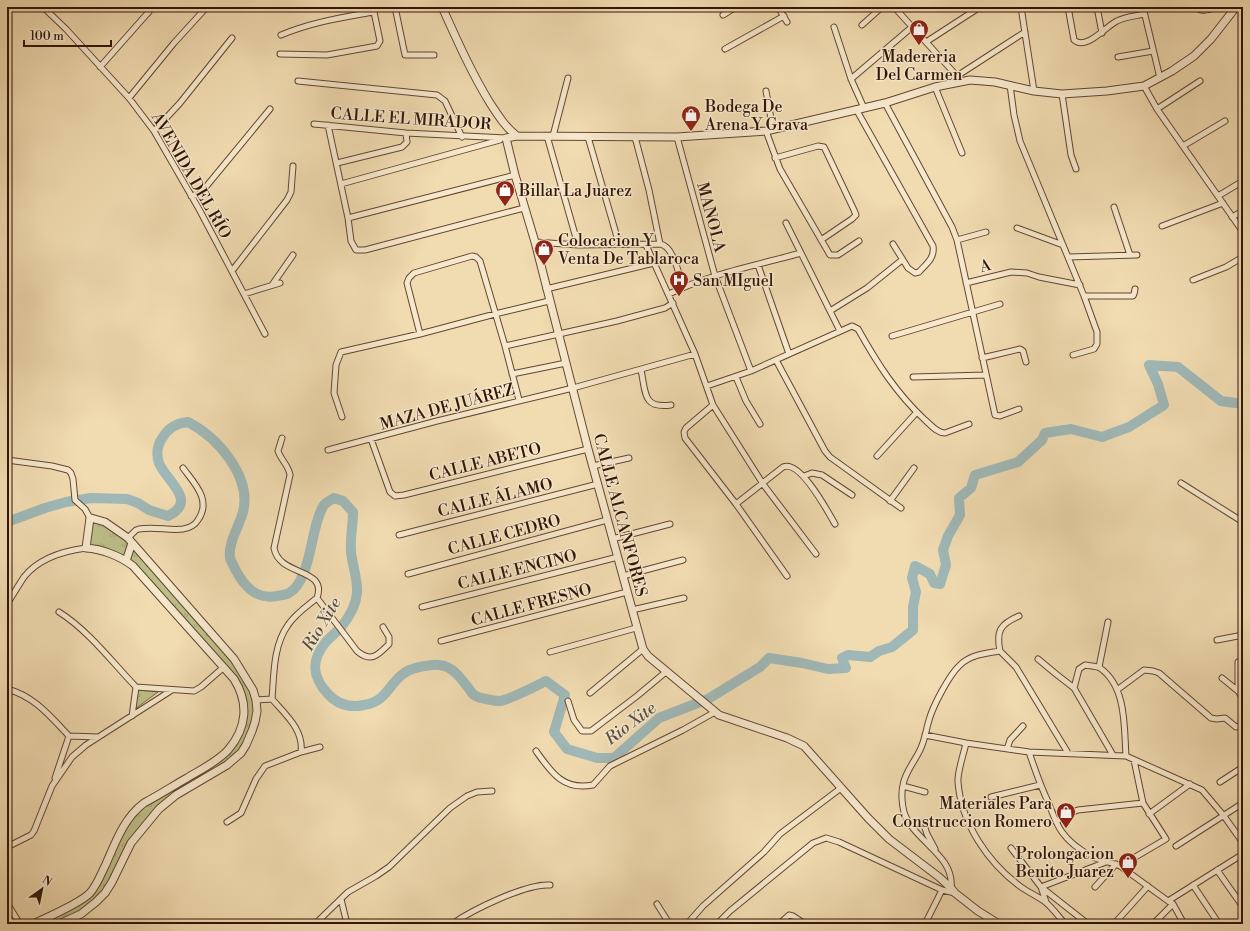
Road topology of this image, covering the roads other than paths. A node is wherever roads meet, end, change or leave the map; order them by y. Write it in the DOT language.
graph roads {
  1 [pos="43,7"];
  2 [pos="395,7"];
  3 [pos="442,7"];
  4 [pos="736,7"];
  5 [pos="778,7"];
  6 [pos="882,7"];
  7 [pos="894,7"];
  8 [pos="980,7"];
  9 [pos="1021,7"];
  10 [pos="1068,7"];
  11 [pos="1097,7"];
  12 [pos="1143,7"];
  13 [pos="1196,7"];
  14 [pos="1217,7"];
  15 [pos="1236,7"];
  16 [pos="149,8"];
  17 [pos="205,9"];
  18 [pos="373,9"];
  19 [pos="1144,14"];
  20 [pos="723,15"];
  21 [pos="784,16"];
  22 [pos="787,22"];
  23 [pos="862,24"];
  24 [pos="834,27"];
  25 [pos="912,27"];
  26 [pos="1025,32"];
  27 [pos="1102,33"];
  28 [pos="281,35"];
  29 [pos="232,38"];
  30 [pos="926,42"];
  31 [pos="725,49"];
  32 [pos="1153,51"];
  33 [pos="280,54"];
  34 [pos="434,55"];
  35 [pos="1118,57"];
  36 [pos="100,67"];
  37 [pos="568,78"];
  38 [pos="1160,78"];
  39 [pos="852,79"];
  40 [pos="959,79"];
  41 [pos="298,81"];
  42 [pos="1200,81"];
  43 [pos="1010,85"];
  44 [pos="1144,86"];
  45 [pos="935,87"];
  46 [pos="766,91"];
  47 [pos="1034,91"];
  48 [pos="1062,94"];
  49 [pos="129,98"];
  50 [pos="885,103"];
  51 [pos="864,108"];
  52 [pos="270,109"];
  53 [pos="856,109"];
  54 [pos="1157,109"];
  55 [pos="1225,121"];
  56 [pos="314,124"];
  57 [pos="328,125"];
  58 [pos="154,131"];
  59 [pos="769,131"];
  60 [pos="406,133"];
  61 [pos="517,136"];
  62 [pos="550,136"];
  63 [pos="462,137"];
  64 [pos="588,137"];
  65 [pos="635,137"];
  66 [pos="677,137"];
  67 [pos="506,138"];
  68 [pos="1183,146"];
  69 [pos="962,153"];
  70 [pos="775,158"];
  71 [pos="336,163"];
  72 [pos="293,166"];
  73 [pos="1076,169"];
  74 [pos="514,174"];
  75 [pos="1243,181"];
  76 [pos="341,184"];
  77 [pos="191,196"];
  78 [pos="1218,196"];
  79 [pos="1223,203"];
  80 [pos="1114,207"];
  81 [pos="524,208"];
  82 [pos="1243,211"];
  83 [pos="1232,217"];
  84 [pos="348,218"];
  85 [pos="786,223"];
  86 [pos="1162,226"];
  87 [pos="1017,228"];
  88 [pos="986,232"];
  89 [pos="1243,232"];
  90 [pos="821,240"];
  91 [pos="957,240"];
  92 [pos="859,241"];
  93 [pos="534,242"];
  94 [pos="619,244"];
  95 [pos="660,244"];
  96 [pos="893,244"];
  97 [pos="578,245"];
  98 [pos="646,245"];
  99 [pos="1063,245"];
  100 [pos="801,253"];
  101 [pos="293,255"];
  102 [pos="1130,255"];
  103 [pos="1137,255"];
  104 [pos="1068,257"];
  105 [pos="1243,257"];
  106 [pos="902,260"];
  107 [pos="654,263"];
  108 [pos="758,265"];
  109 [pos="232,271"];
  110 [pos="714,276"];
  111 [pos="1193,280"];
  112 [pos="280,283"];
  113 [pos="966,283"];
  114 [pos="1080,285"];
  115 [pos="272,286"];
  116 [pos="683,287"];
  117 [pos="546,289"];
  118 [pos="1135,289"];
  119 [pos="244,294"];
  120 [pos="669,294"];
  121 [pos="1084,296"];
  122 [pos="549,301"];
  123 [pos="673,303"];
  124 [pos="1000,304"];
  125 [pos="830,311"];
  126 [pos="972,312"];
  127 [pos="495,314"];
  128 [pos="840,331"];
  129 [pos="265,334"];
  130 [pos="420,334"];
  131 [pos="558,334"];
  132 [pos="892,336"];
  133 [pos="505,346"];
  134 [pos="695,354"];
  135 [pos="789,354"];
  136 [pos="1072,355"];
  137 [pos="982,358"];
  138 [pos="776,360"];
  139 [pos="1026,362"];
  140 [pos="566,363"];
  141 [pos="641,370"];
  142 [pos="751,371"];
  143 [pos="512,374"];
  144 [pos="986,375"];
  145 [pos="736,377"];
  146 [pos="913,377"];
  147 [pos="707,386"];
  148 [pos="573,388"];
  149 [pos="519,400"];
  150 [pos="671,405"];
  151 [pos="713,405"];
  152 [pos="1019,409"];
  153 [pos="917,412"];
  154 [pos="342,416"];
  155 [pos="760,424"];
  156 [pos="969,424"];
  157 [pos="282,438"];
  158 [pos="371,439"];
  159 [pos="588,449"];
  160 [pos="328,450"];
  161 [pos="878,456"];
  162 [pos="629,458"];
  163 [pos="7,460"];
  164 [pos="593,466"];
  165 [pos="183,468"];
  166 [pos="914,468"];
  167 [pos="804,476"];
  168 [pos="1181,483"];
  169 [pos="598,484"];
  170 [pos="763,484"];
  171 [pos="852,495"];
  172 [pos="890,501"];
  173 [pos="736,504"];
  174 [pos="901,508"];
  175 [pos="90,518"];
  176 [pos="1242,519"];
  177 [pos="607,520"];
  178 [pos="670,524"];
  179 [pos="835,524"];
  180 [pos="399,535"];
  181 [pos="612,539"];
  182 [pos="130,540"];
  183 [pos="86,548"];
  184 [pos="816,554"];
  185 [pos="618,557"];
  186 [pos="683,560"];
  187 [pos="126,561"];
  188 [pos="408,574"];
  189 [pos="623,576"];
  190 [pos="787,576"];
  191 [pos="627,592"];
  192 [pos="317,598"];
  193 [pos="684,598"];
  194 [pos="7,604"];
  195 [pos="422,607"];
  196 [pos="632,610"];
  197 [pos="58,612"];
  198 [pos="1019,616"];
  199 [pos="1108,622"];
  200 [pos="383,627"];
  201 [pos="636,628"];
  202 [pos="1243,635"];
  203 [pos="1217,640"];
  204 [pos="441,641"];
  205 [pos="642,649"];
  206 [pos="1000,651"];
  207 [pos="550,652"];
  208 [pos="1038,659"];
  209 [pos="1238,662"];
  210 [pos="224,667"];
  211 [pos="1099,667"];
  212 [pos="667,671"];
  213 [pos="1222,678"];
  214 [pos="136,688"];
  215 [pos="1074,688"];
  216 [pos="7,689"];
  217 [pos="172,690"];
  218 [pos="1117,690"];
  219 [pos="1238,691"];
  220 [pos="590,692"];
  221 [pos="1243,699"];
  222 [pos="256,700"];
  223 [pos="272,700"];
  224 [pos="568,701"];
  225 [pos="712,710"];
  226 [pos="132,716"];
  227 [pos="1243,723"];
  228 [pos="1023,726"];
  229 [pos="925,735"];
  230 [pos="69,736"];
  231 [pos="99,737"];
  232 [pos="966,743"];
  233 [pos="320,748"];
  234 [pos="1007,749"];
  235 [pos="536,751"];
  236 [pos="301,752"];
  237 [pos="1029,752"];
  238 [pos="1068,753"];
  239 [pos="1113,755"];
  240 [pos="1126,756"];
  241 [pos="1134,760"];
  242 [pos="1243,766"];
  243 [pos="1220,782"];
  244 [pos="1190,784"];
  245 [pos="1040,785"];
  246 [pos="52,786"];
  247 [pos="903,786"];
  248 [pos="841,788"];
  249 [pos="492,791"];
  250 [pos="925,792"];
  251 [pos="992,797"];
  252 [pos="1143,803"];
  253 [pos="1243,803"];
  254 [pos="1149,814"];
  255 [pos="1224,816"];
  256 [pos="227,822"];
  257 [pos="923,822"];
  258 [pos="1056,822"];
  259 [pos="1243,843"];
  260 [pos="1176,846"];
  261 [pos="7,847"];
  262 [pos="1011,848"];
  263 [pos="936,852"];
  264 [pos="1243,854"];
  265 [pos="1106,862"];
  266 [pos="1118,865"];
  267 [pos="1217,870"];
  268 [pos="550,884"];
  269 [pos="1193,885"];
  270 [pos="1148,886"];
  271 [pos="1041,887"];
  272 [pos="1096,887"];
  273 [pos="942,890"];
  274 [pos="953,890"];
  275 [pos="341,900"];
  276 [pos="7,902"];
  277 [pos="1046,902"];
  278 [pos="1171,903"];
  279 [pos="657,904"];
  280 [pos="1243,907"];
  281 [pos="723,922"];
  282 [pos="989,922"];
  283 [pos="20,924"];
  284 [pos="33,924"];
  285 [pos="59,924"];
  286 [pos="316,924"];
  287 [pos="346,924"];
  288 [pos="452,924"];
  289 [pos="670,924"];
  290 [pos="687,924"];
  291 [pos="717,924"];
  292 [pos="780,924"];
  293 [pos="805,924"];
  294 [pos="925,924"];
  295 [pos="999,924"];
  296 [pos="1065,924"];
  297 [pos="1088,924"];
  298 [pos="1114,924"];
  299 [pos="1153,924"];
  300 [pos="1184,924"];
  301 [pos="1220,924"];
  1 -- 36 [label="street, AVENIDA DEL RÍO"];
  2 -- 34 [label="street"];
  3 -- 61 [label="street"];
  4 -- 20 [label="street"];
  5 -- 21 [label="street"];
  6 -- 23 [label="street"];
  7 -- 25 [label="street"];
  8 -- 30 [label="street"];
  9 -- 26 [label="street"];
  10 -- 27 [label="street"];
  11 -- 27 [label="street"];
  12 -- 19 [label="street"];
  13 -- 14 [label="street"];
  15 -- 38 [label="street"];
  16 -- 36 [label="street"];
  17 -- 49 [label="street"];
  18 -- 28 [label="street"];
  18 -- 33 [label="street"];
  19 -- 27 [label="street"];
  19 -- 32 [label="street"];
  21 -- 22 [label="street"];
  21 -- 31 [label="street"];
  24 -- 39 [label="street"];
  25 -- 30 [label="street"];
  25 -- 39 [label="street"];
  26 -- 40 [label="street"];
  26 -- 47 [label="street"];
  29 -- 58 [label="street"];
  30 -- 40 [label="street"];
  32 -- 35 [label="street"];
  32 -- 38 [label="street"];
  36 -- 49 [label="street, AVENIDA DEL RÍO"];
  37 -- 62 [label="street"];
  38 -- 44 [label="street"];
  39 -- 51 [label="street"];
  40 -- 43 [label="street"];
  40 -- 45 [label="street"];
  41 -- 63 [label="street"];
  42 -- 54 [label="street"];
  43 -- 47 [label="street"];
  43 -- 99 [label="street"];
  44 -- 48 [label="street"];
  44 -- 54 [label="street"];
  45 -- 50 [label="street"];
  45 -- 69 [label="street"];
  46 -- 59 [label="street"];
  47 -- 48 [label="street"];
  48 -- 73 [label="street"];
  49 -- 58 [label="street, AVENIDA DEL RÍO"];
  50 -- 51 [label="street"];
  50 -- 91 [label="street"];
  51 -- 53 [label="street"];
  52 -- 77 [label="street"];
  53 -- 59 [label="street"];
  53 -- 106 [label="street"];
  54 -- 68 [label="street"];
  55 -- 68 [label="street"];
  56 -- 57 [label="street, CALLE EL MIRADOR"];
  57 -- 60 [label="street, CALLE EL MIRADOR"];
  57 -- 71 [label="street"];
  58 -- 77 [label="street, AVENIDA DEL RÍO"];
  59 -- 66 [label="street"];
  59 -- 70 [label="street"];
  60 -- 63 [label="street, CALLE EL MIRADOR"];
  60 -- 71 [label="street"];
  61 -- 62 [label="street"];
  61 -- 67 [label="street"];
  62 -- 64 [label="street"];
  62 -- 97 [label="street"];
  63 -- 67 [label="street, CALLE EL MIRADOR"];
  64 -- 65 [label="street"];
  64 -- 94 [label="street"];
  65 -- 66 [label="street"];
  65 -- 95 [label="street"];
  66 -- 110 [label="street, MANOLA"];
  67 -- 74 [label="street, CALLE ALCANFORES"];
  67 -- 76 [label="street"];
  68 -- 78 [label="street"];
  70 -- 90 [label="street"];
  70 -- 90 [label="street"];
  71 -- 76 [label="street"];
  72 -- 109 [label="street"];
  74 -- 81 [label="street, CALLE ALCANFORES"];
  74 -- 84 [label="street"];
  75 -- 78 [label="street"];
  76 -- 84 [label="street"];
  77 -- 109 [label="street, AVENIDA DEL RÍO"];
  78 -- 79 [label="street"];
  79 -- 83 [label="street"];
  79 -- 86 [label="street"];
  80 -- 102 [label="street"];
  81 -- 84 [label="street"];
  81 -- 93 [label="street, CALLE ALCANFORES"];
  82 -- 83 [label="street"];
  83 -- 89 [label="street"];
  85 -- 100 [label="street"];
  87 -- 99 [label="street"];
  88 -- 91 [label="street"];
  90 -- 92 [label="street"];
  91 -- 113 [label="street"];
  93 -- 97 [label="street"];
  93 -- 117 [label="street, CALLE ALCANFORES"];
  94 -- 97 [label="street"];
  94 -- 98 [label="street"];
  95 -- 98 [label="street"];
  95 -- 116 [label="street"];
  96 -- 106 [label="street"];
  98 -- 107 [label="street"];
  99 -- 104 [label="street"];
  100 -- 108 [label="street"];
  100 -- 125 [label="street"];
  101 -- 115 [label="street"];
  102 -- 103 [label="street"];
  102 -- 104 [label="street"];
  104 -- 114 [label="street"];
  105 -- 111 [label="street"];
  106 -- 125 [label="street"];
  107 -- 117 [label="street"];
  107 -- 120 [label="street"];
  108 -- 110 [label="street"];
  108 -- 135 [label="street"];
  109 -- 119 [label="street, AVENIDA DEL RÍO"];
  110 -- 116 [label="street"];
  110 -- 142 [label="street, MANOLA"];
  112 -- 115 [label="street"];
  113 -- 114 [label="street, A"];
  113 -- 126 [label="street"];
  114 -- 121 [label="street"];
  115 -- 119 [label="street"];
  116 -- 120 [label="street"];
  117 -- 122 [label="street, CALLE ALCANFORES"];
  118 -- 121 [label="street"];
  119 -- 129 [label="street, AVENIDA DEL RÍO"];
  120 -- 123 [label="street"];
  121 -- 136 [label="street"];
  122 -- 127 [label="street"];
  122 -- 131 [label="street, CALLE ALCANFORES"];
  123 -- 131 [label="street"];
  123 -- 134 [label="street"];
  124 -- 126 [label="street"];
  125 -- 128 [label="street"];
  126 -- 132 [label="street"];
  126 -- 137 [label="street"];
  127 -- 130 [label="street"];
  127 -- 130 [label="street"];
  127 -- 133 [label="street"];
  128 -- 135 [label="street"];
  128 -- 153 [label="street"];
  130 -- 154 [label="street"];
  131 -- 133 [label="street"];
  131 -- 140 [label="street, CALLE ALCANFORES"];
  133 -- 143 [label="street"];
  134 -- 141 [label="street, MAZA DE JUÁREZ"];
  134 -- 147 [label="street"];
  135 -- 138 [label="street"];
  137 -- 139 [label="street"];
  137 -- 144 [label="street"];
  138 -- 142 [label="street"];
  138 -- 172 [label="street"];
  140 -- 143 [label="street"];
  140 -- 148 [label="street, CALLE ALCANFORES"];
  141 -- 148 [label="street, MAZA DE JUÁREZ"];
  141 -- 150 [label="street"];
  142 -- 145 [label="street"];
  143 -- 149 [label="street"];
  144 -- 146 [label="street"];
  144 -- 152 [label="street"];
  145 -- 147 [label="street"];
  145 -- 155 [label="street"];
  147 -- 151 [label="street"];
  148 -- 149 [label="street, MAZA DE JUÁREZ"];
  148 -- 159 [label="street, CALLE ALCANFORES"];
  149 -- 158 [label="street, MAZA DE JUÁREZ"];
  151 -- 170 [label="street"];
  151 -- 173 [label="street"];
  153 -- 156 [label="street"];
  153 -- 161 [label="street"];
  157 -- 192 [label="street"];
  158 -- 159 [label="street, CALLE ABETO"];
  158 -- 160 [label="street, MAZA DE JUÁREZ"];
  159 -- 164 [label="street, CALLE ALCANFORES"];
  162 -- 164 [label="street"];
  163 -- 175 [label="street"];
  164 -- 169 [label="street, CALLE ALCANFORES"];
  165 -- 182 [label="street"];
  166 -- 172 [label="street"];
  167 -- 170 [label="street"];
  167 -- 171 [label="street"];
  167 -- 179 [label="street"];
  168 -- 176 [label="street"];
  169 -- 177 [label="street, CALLE ALCANFORES"];
  169 -- 180 [label="street, CALLE ÁLAMO"];
  170 -- 173 [label="street"];
  170 -- 184 [label="street"];
  172 -- 174 [label="street"];
  173 -- 190 [label="street"];
  175 -- 182 [label="street"];
  175 -- 183 [label="street"];
  177 -- 181 [label="street, CALLE ALCANFORES"];
  177 -- 188 [label="street, CALLE CEDRO"];
  178 -- 181 [label="street"];
  181 -- 185 [label="street, CALLE ALCANFORES"];
  182 -- 187 [label="street"];
  182 -- 222 [label="street"];
  183 -- 187 [label="street"];
  183 -- 194 [label="street"];
  185 -- 189 [label="street, CALLE ALCANFORES"];
  185 -- 195 [label="street, CALLE ENCINO"];
  186 -- 189 [label="street"];
  187 -- 210 [label="street"];
  189 -- 191 [label="street, CALLE ALCANFORES"];
  191 -- 196 [label="street, CALLE ALCANFORES"];
  191 -- 204 [label="street, CALLE FRESNO"];
  192 -- 200 [label="street"];
  192 -- 223 [label="street"];
  193 -- 196 [label="street"];
  196 -- 201 [label="street, CALLE ALCANFORES"];
  197 -- 214 [label="street"];
  198 -- 206 [label="street"];
  199 -- 211 [label="street"];
  201 -- 205 [label="street, CALLE ALCANFORES"];
  201 -- 207 [label="street"];
  202 -- 203 [label="street"];
  205 -- 212 [label="street"];
  205 -- 220 [label="street"];
  206 -- 229 [label="street"];
  206 -- 238 [label="street"];
  208 -- 215 [label="street"];
  209 -- 219 [label="street"];
  210 -- 217 [label="street"];
  210 -- 284 [label="street"];
  211 -- 215 [label="street"];
  211 -- 218 [label="street"];
  212 -- 224 [label="street"];
  212 -- 225 [label="street"];
  213 -- 219 [label="street"];
  214 -- 217 [label="street"];
  214 -- 226 [label="street"];
  215 -- 239 [label="street"];
  216 -- 230 [label="street"];
  217 -- 226 [label="street"];
  218 -- 227 [label="street"];
  218 -- 240 [label="street"];
  219 -- 221 [label="street"];
  222 -- 223 [label="street"];
  222 -- 285 [label="street"];
  223 -- 236 [label="street"];
  225 -- 235 [label="street"];
  225 -- 248 [label="street"];
  226 -- 231 [label="street"];
  228 -- 234 [label="street"];
  229 -- 232 [label="street"];
  229 -- 247 [label="street"];
  230 -- 231 [label="street"];
  230 -- 246 [label="street"];
  231 -- 246 [label="street"];
  232 -- 234 [label="street"];
  232 -- 277 [label="street"];
  233 -- 236 [label="street"];
  234 -- 237 [label="street"];
  236 -- 256 [label="street"];
  237 -- 238 [label="street"];
  237 -- 245 [label="street"];
  238 -- 239 [label="street"];
  239 -- 240 [label="street"];
  240 -- 241 [label="street"];
  241 -- 244 [label="street"];
  241 -- 252 [label="street"];
  242 -- 243 [label="street"];
  244 -- 254 [label="street"];
  244 -- 255 [label="street"];
  245 -- 251 [label="street"];
  245 -- 258 [label="street"];
  246 -- 261 [label="street"];
  247 -- 250 [label="street"];
  247 -- 263 [label="street"];
  248 -- 274 [label="street"];
  248 -- 290 [label="street"];
  249 -- 275 [label="street"];
  252 -- 254 [label="street"];
  252 -- 258 [label="street"];
  253 -- 255 [label="street"];
  254 -- 266 [label="street"];
  255 -- 259 [label="street"];
  255 -- 260 [label="street"];
  257 -- 263 [label="street"];
  258 -- 265 [label="street"];
  262 -- 271 [label="street"];
  263 -- 274 [label="street"];
  264 -- 267 [label="street"];
  265 -- 266 [label="street"];
  265 -- 271 [label="street"];
  266 -- 270 [label="street"];
  266 -- 272 [label="street"];
  267 -- 269 [label="street"];
  267 -- 280 [label="street"];
  268 -- 288 [label="street"];
  269 -- 278 [label="street"];
  269 -- 301 [label="street"];
  270 -- 278 [label="street"];
  270 -- 298 [label="street"];
  271 -- 277 [label="street"];
  271 -- 297 [label="street"];
  273 -- 274 [label="street"];
  273 -- 281 [label="street"];
  273 -- 294 [label="street"];
  274 -- 282 [label="street"];
  275 -- 286 [label="street"];
  275 -- 287 [label="street"];
  276 -- 283 [label="street"];
  277 -- 296 [label="street"];
  278 -- 299 [label="street"];
  278 -- 300 [label="street"];
  279 -- 289 [label="street"];
  281 -- 291 [label="street"];
  282 -- 295 [label="street"];
  292 -- 293 [label="street"];
}
